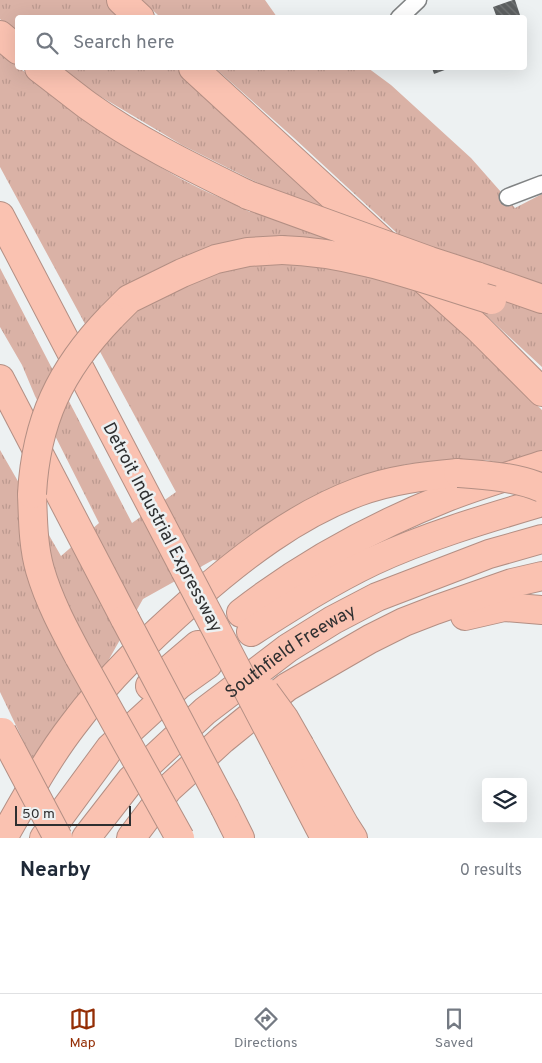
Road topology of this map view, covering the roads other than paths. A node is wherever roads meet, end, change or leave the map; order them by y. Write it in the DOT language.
graph roads {
  1 [pos="121,0"];
  2 [pos="418,0"];
  3 [pos="137,15"];
  4 [pos="402,15"];
  5 [pos="0,35"];
  6 [pos="15,48"];
  7 [pos="42,70"];
  8 [pos="194,70"];
  9 [pos="542,184"];
  10 [pos="508,197"];
  11 [pos="0,216"];
  12 [pos="542,299"];
  13 [pos="542,314"];
  14 [pos="0,379"];
  15 [pos="542,392"];
  16 [pos="7,399"];
  17 [pos="542,465"];
  18 [pos="542,488"];
  19 [pos="542,502"];
  20 [pos="542,539"];
  21 [pos="542,576"];
  22 [pos="542,610"];
  23 [pos="207,645"];
  24 [pos="1,730"];
  25 [pos="292,751"];
  26 [pos="149,815"];
  27 [pos="3,838"];
  28 [pos="44,838"];
  29 [pos="58,838"];
  30 [pos="86,838"];
  31 [pos="131,838"];
  32 [pos="180,838"];
  33 [pos="240,838"];
  34 [pos="325,838"];
  35 [pos="354,838"];
  1 -- 3 [label="highway"];
  2 -- 4 [label="street"];
  5 -- 6 [label="highway"];
  7 -- 12 [label="highway, bridge"];
  8 -- 15 [label="highway"];
  9 -- 10 [label="street"];
  11 -- 23 [label="highway, Detroit Industrial Expressway, bridge"];
  13 -- 32 [label="highway, bridge"];
  14 -- 16 [label="highway"];
  16 -- 33 [label="highway, bridge"];
  17 -- 19 [label="highway, Southfield Freeway"];
  18 -- 27 [label="highway, bridge"];
  20 -- 30 [label="highway, Southfield Freeway"];
  21 -- 26 [label="highway"];
  22 -- 26 [label="highway"];
  23 -- 25 [label="highway, Detroit Industrial Expressway, bridge"];
  23 -- 28 [label="highway"];
  24 -- 29 [label="highway, bridge"];
  25 -- 34 [label="highway, Detroit Industrial Expressway"];
  25 -- 35 [label="highway"];
  26 -- 31 [label="highway"];
}
